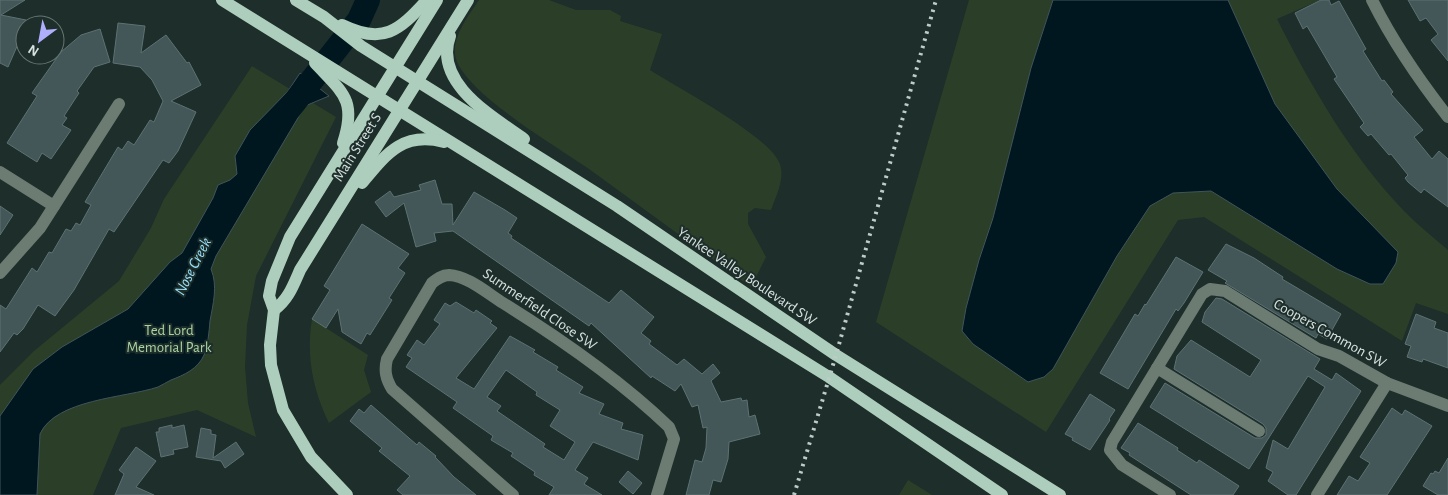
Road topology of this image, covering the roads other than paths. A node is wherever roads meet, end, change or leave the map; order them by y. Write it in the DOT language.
graph roads {
  1 [pos="222,0"];
  2 [pos="296,0"];
  3 [pos="427,0"];
  4 [pos="437,0"];
  5 [pos="1372,0"];
  6 [pos="464,5"];
  7 [pos="324,17"];
  8 [pos="303,51"];
  9 [pos="396,68"];
  10 [pos="418,82"];
  11 [pos="378,97"];
  12 [pos="118,104"];
  13 [pos="399,111"];
  14 [pos="1448,117"];
  15 [pos="454,144"];
  16 [pos="338,159"];
  17 [pos="0,172"];
  18 [pos="54,206"];
  19 [pos="617,206"];
  20 [pos="323,232"];
  21 [pos="0,273"];
  22 [pos="274,310"];
  23 [pos="1157,368"];
  24 [pos="1387,383"];
  25 [pos="1448,406"];
  26 [pos="1259,431"];
  27 [pos="347,495"];
  28 [pos="513,495"];
  29 [pos="657,495"];
  30 [pos="1002,495"];
  31 [pos="1060,495"];
  32 [pos="1170,495"];
  33 [pos="1317,495"];
  1 -- 8 [label="main road"];
  2 -- 7 [label="main road"];
  3 -- 7 [label="main road"];
  4 -- 9 [label="main road, Main Street S"];
  5 -- 14 [label="street"];
  6 -- 10 [label="main road, Main Street S"];
  6 -- 19 [label="main road"];
  7 -- 9 [label="main road, Yankee Valley Boulevard SW"];
  8 -- 11 [label="main road"];
  8 -- 16 [label="main road"];
  9 -- 10 [label="main road, Yankee Valley Boulevard SW"];
  9 -- 11 [label="main road, Main Street S"];
  10 -- 13 [label="main road, Main Street S"];
  10 -- 19 [label="main road, Yankee Valley Boulevard SW"];
  11 -- 13 [label="main road"];
  11 -- 16 [label="main road, Main Street S"];
  12 -- 18 [label="street"];
  13 -- 15 [label="main road"];
  13 -- 20 [label="main road, Main Street S"];
  15 -- 20 [label="main road"];
  15 -- 30 [label="main road"];
  16 -- 22 [label="main road, Main Street S"];
  17 -- 18 [label="street"];
  18 -- 21 [label="street"];
  19 -- 31 [label="main road, Yankee Valley Boulevard SW"];
  20 -- 22 [label="main road, Main Street S"];
  22 -- 27 [label="main road, Main Street S"];
  23 -- 24 [label="street, Coopers Common SW"];
  23 -- 26 [label="street"];
  23 -- 32 [label="street, Coopers Common SW"];
  24 -- 25 [label="street, Coopers Common SW"];
  24 -- 33 [label="street, Coopers Common SW"];
  28 -- 29 [label="street, Summerfield Close SW"];
}
